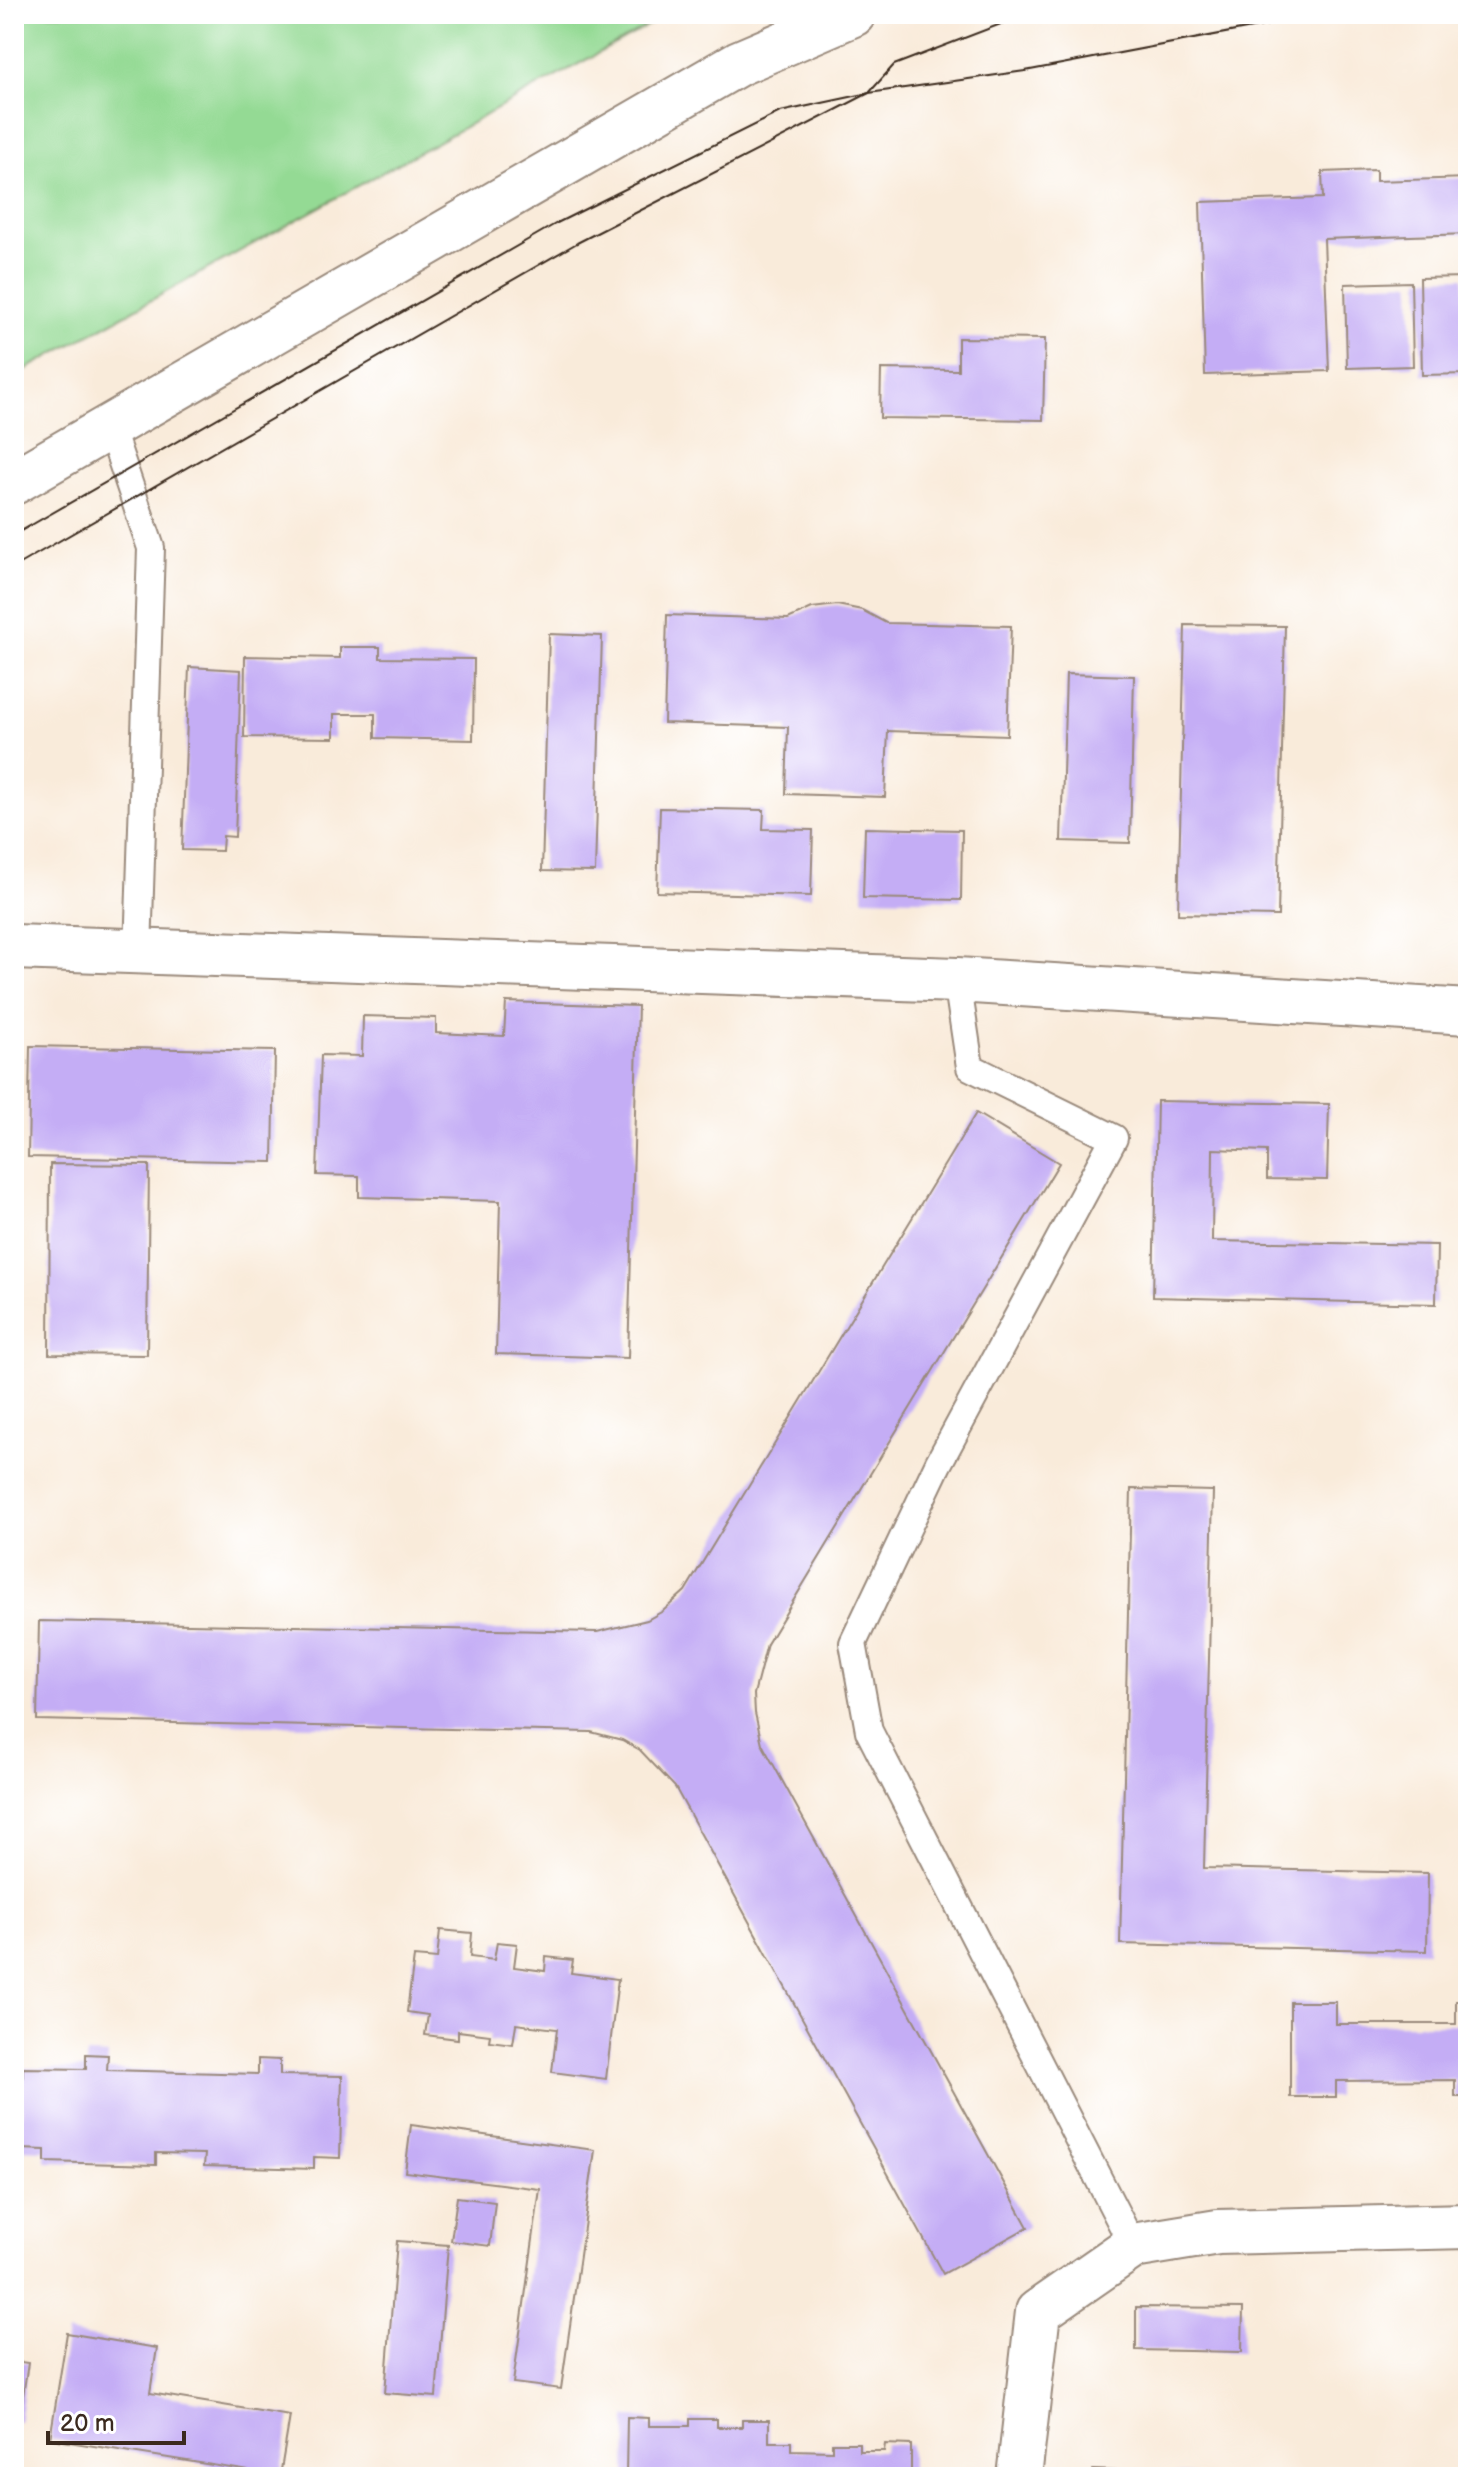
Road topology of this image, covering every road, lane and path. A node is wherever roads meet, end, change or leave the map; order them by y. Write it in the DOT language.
graph roads {
  1 [pos="853,14"];
  2 [pos="110,427"];
  3 [pos="14,482"];
  4 [pos="14,947"];
  5 [pos="138,952"];
  6 [pos="957,980"];
  7 [pos="1468,1012"];
  8 [pos="1468,2226"];
  9 [pos="1133,2246"];
  10 [pos="1019,2477"];
  1 -- 2 [label="street"];
  2 -- 3 [label="street"];
  2 -- 5 [label="lane"];
  4 -- 5 [label="street"];
  5 -- 6 [label="street"];
  6 -- 7 [label="street"];
  6 -- 9 [label="lane"];
  8 -- 9 [label="street"];
  9 -- 10 [label="street"];
}
